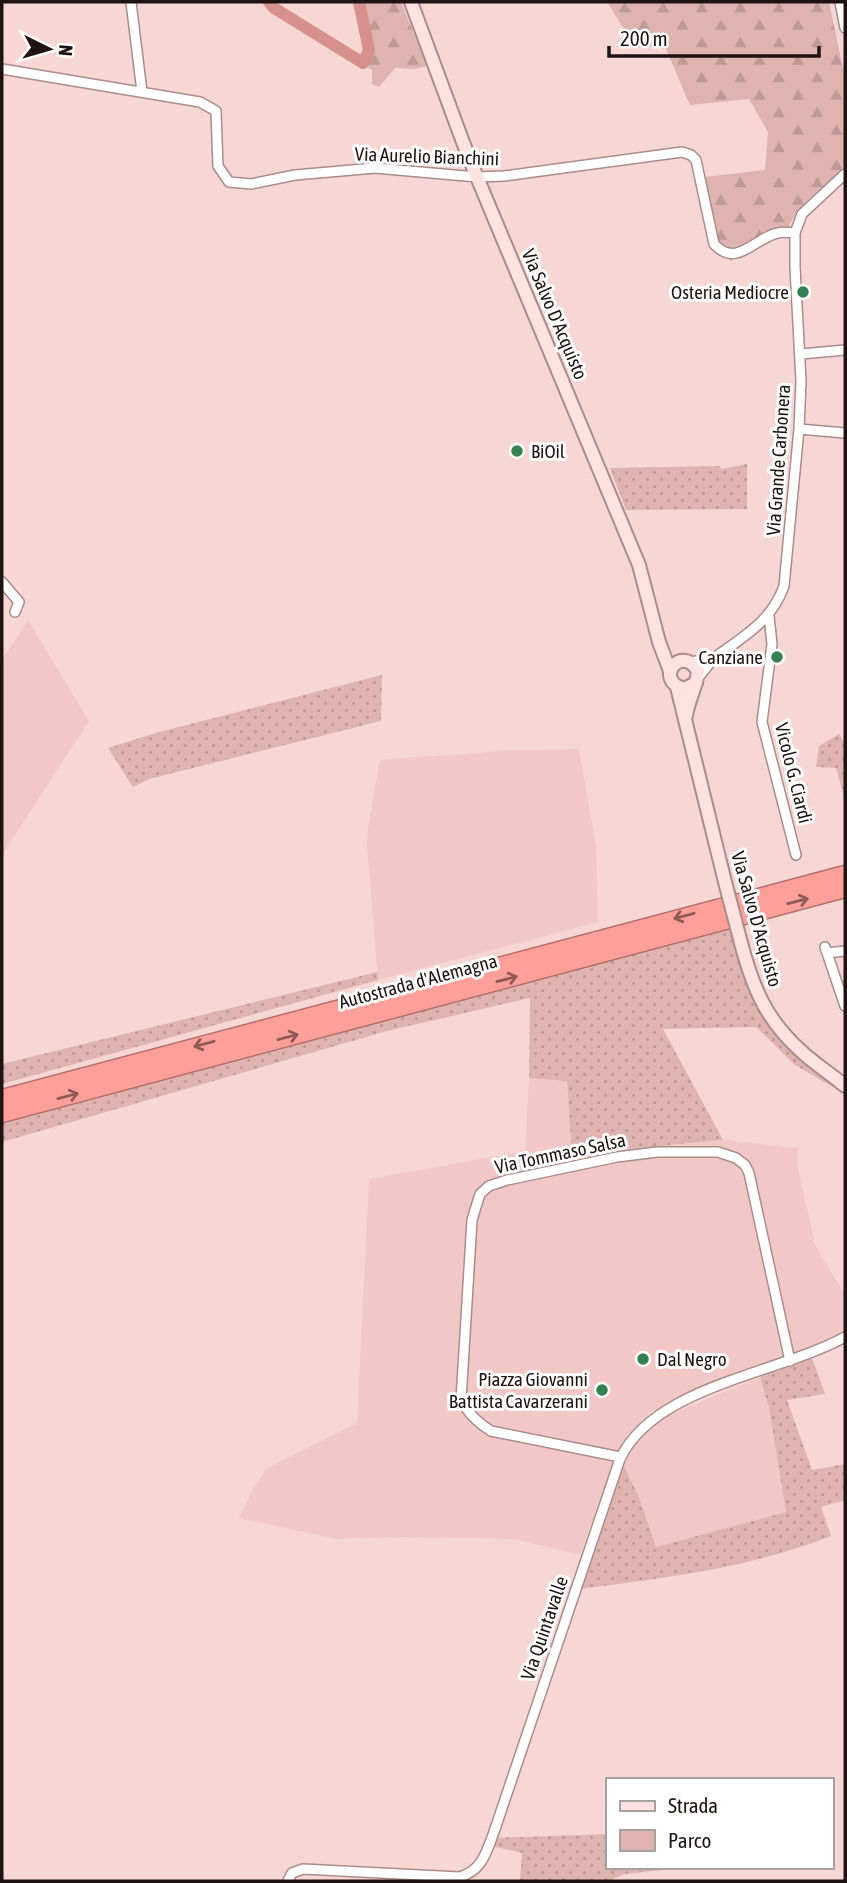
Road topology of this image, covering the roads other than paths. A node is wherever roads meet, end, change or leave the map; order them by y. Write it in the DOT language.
graph roads {
  1 [pos="131,2"];
  2 [pos="411,2"];
  3 [pos="840,2"];
  4 [pos="845,27"];
  5 [pos="2,69"];
  6 [pos="142,92"];
  7 [pos="845,174"];
  8 [pos="477,177"];
  9 [pos="795,233"];
  10 [pos="845,350"];
  11 [pos="801,354"];
  12 [pos="799,429"];
  13 [pos="845,433"];
  14 [pos="2,582"];
  15 [pos="15,612"];
  16 [pos="769,616"];
  17 [pos="659,642"];
  18 [pos="714,658"];
  19 [pos="687,661"];
  20 [pos="670,671"];
  21 [pos="697,681"];
  22 [pos="677,687"];
  23 [pos="686,731"];
  24 [pos="796,855"];
  25 [pos="845,874"];
  26 [pos="845,889"];
  27 [pos="845,951"];
  28 [pos="845,1006"];
  29 [pos="845,1086"];
  30 [pos="2,1098"];
  31 [pos="2,1114"];
  32 [pos="845,1337"];
  33 [pos="790,1361"];
  34 [pos="620,1457"];
  35 [pos="288,1881"];
  1 -- 6 [label="street"];
  2 -- 8 [label="street, Via Salvo D'Acquisto"];
  3 -- 4 [label="street"];
  5 -- 6 [label="street, Via Aurelio Bianchini"];
  6 -- 8 [label="street, Via Aurelio Bianchini"];
  7 -- 9 [label="street"];
  8 -- 9 [label="street, Via Aurelio Bianchini"];
  8 -- 17 [label="street, Via Salvo D'Acquisto"];
  9 -- 11 [label="street, Via Grande Carbonera"];
  10 -- 11 [label="street"];
  11 -- 12 [label="street, Via Grande Carbonera"];
  12 -- 13 [label="street"];
  12 -- 16 [label="street, Via Grande Carbonera"];
  14 -- 15 [label="street"];
  16 -- 18 [label="street, Via Grande Carbonera"];
  16 -- 24 [label="street, Vicolo G. Ciardi"];
  17 -- 19 [label="street"];
  17 -- 20 [label="street, Via Salvo D'Acquisto"];
  18 -- 19 [label="street, Via Grande Carbonera"];
  18 -- 21 [label="street, Via Grande Carbonera"];
  19 -- 20 [label="street"];
  19 -- 21 [label="street"];
  20 -- 22 [label="street, Via Salvo D'Acquisto"];
  21 -- 22 [label="street"];
  21 -- 23 [label="street, Via Salvo D'Acquisto"];
  22 -- 23 [label="street, Via Salvo D'Acquisto"];
  23 -- 29 [label="street, Via Salvo D'Acquisto, bridge"];
  25 -- 30 [label="highway, Autostrada d'Alemagna, one-way"];
  31 -- 26 [label="highway, Autostrada d'Alemagna, one-way"];
  27 -- 28 [label="street"];
  32 -- 33 [label="street, Via Quintavalle"];
  33 -- 34 [label="street, Via Quintavalle"];
  33 -- 34 [label="street, Via Tommaso Salsa"];
  34 -- 35 [label="street, Via Quintavalle"];
}
